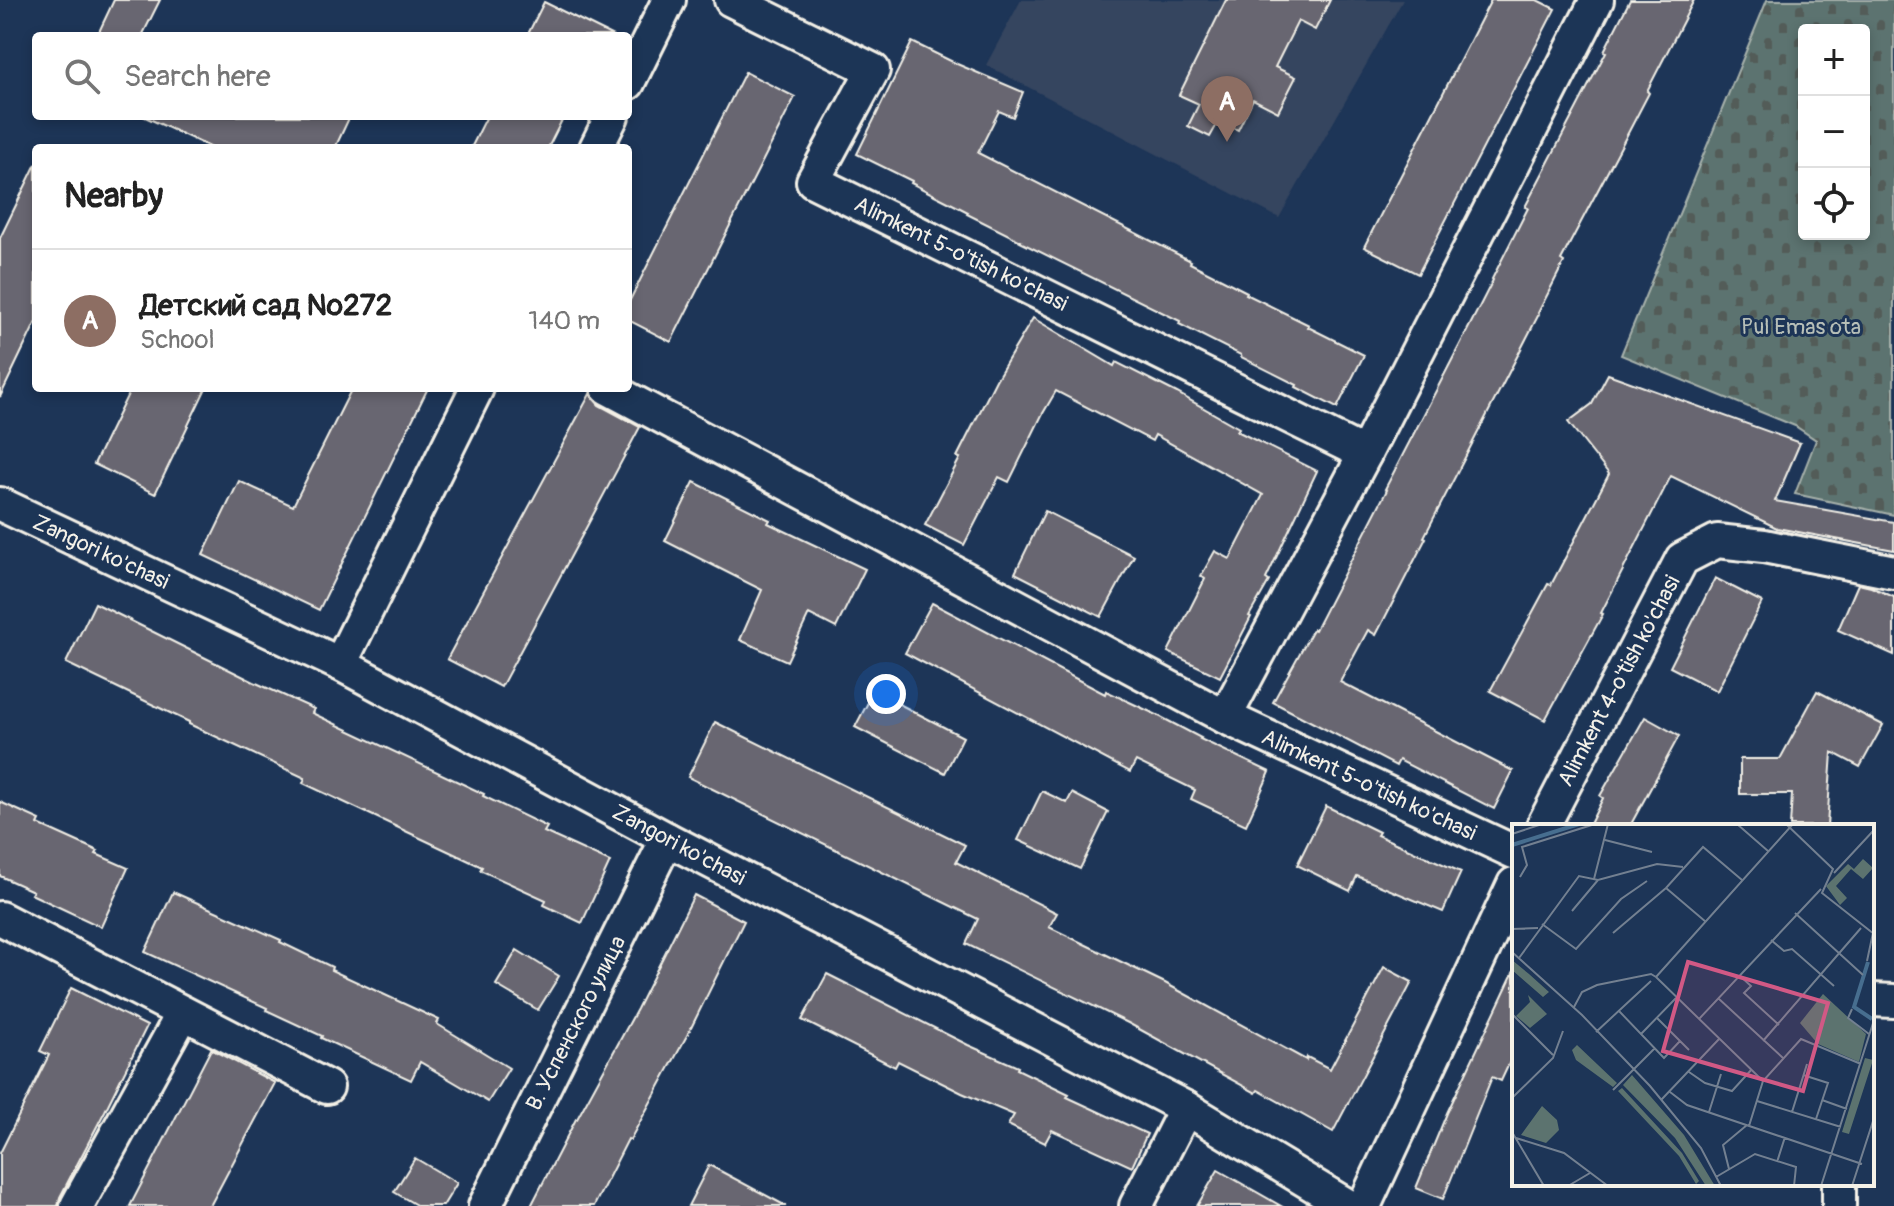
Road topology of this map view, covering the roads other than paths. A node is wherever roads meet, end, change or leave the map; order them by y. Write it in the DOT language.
graph roads {
  1 [pos="669,0"];
  2 [pos="731,0"];
  3 [pos="1597,0"];
  4 [pos="632,75"];
  5 [pos="610,120"];
  6 [pos="598,144"];
  7 [pos="475,392"];
  8 [pos="616,392"];
  9 [pos="1365,454"];
  10 [pos="0,504"];
  11 [pos="1894,572"];
  12 [pos="340,664"];
  13 [pos="1225,717"];
  14 [pos="1544,824"];
  15 [pos="667,839"];
  16 [pos="1512,851"];
  17 [pos="1512,888"];
  18 [pos="0,918"];
  19 [pos="1874,1000"];
  20 [pos="1894,1001"];
  21 [pos="183,1013"];
  22 [pos="327,1087"];
  23 [pos="1186,1108"];
  24 [pos="77,1206"];
  25 [pos="485,1206"];
  26 [pos="1136,1206"];
  27 [pos="1348,1206"];
  28 [pos="1364,1206"];
  1 -- 4 [label="street"];
  2 -- 9 [label="street, Alimkent 5-o'tish ko'chasi"];
  3 -- 9 [label="street"];
  5 -- 6 [label="street"];
  7 -- 12 [label="street"];
  8 -- 13 [label="street, Alimkent 5-o'tish ko'chasi"];
  9 -- 13 [label="street"];
  10 -- 12 [label="street, Zangori ko'chasi"];
  11 -- 14 [label="street, Alimkent 4-o'tish ko'chasi"];
  12 -- 15 [label="street, Zangori ko'chasi"];
  13 -- 16 [label="street, Alimkent 5-o'tish ko'chasi"];
  15 -- 23 [label="street, Zangori ko'chasi"];
  15 -- 25 [label="street, В. Успенского улица"];
  17 -- 28 [label="street"];
  18 -- 21 [label="street"];
  19 -- 20 [label="street"];
  21 -- 22 [label="street"];
  21 -- 24 [label="street"];
  23 -- 26 [label="street"];
  23 -- 27 [label="street, Zangori ko'chasi"];
}
